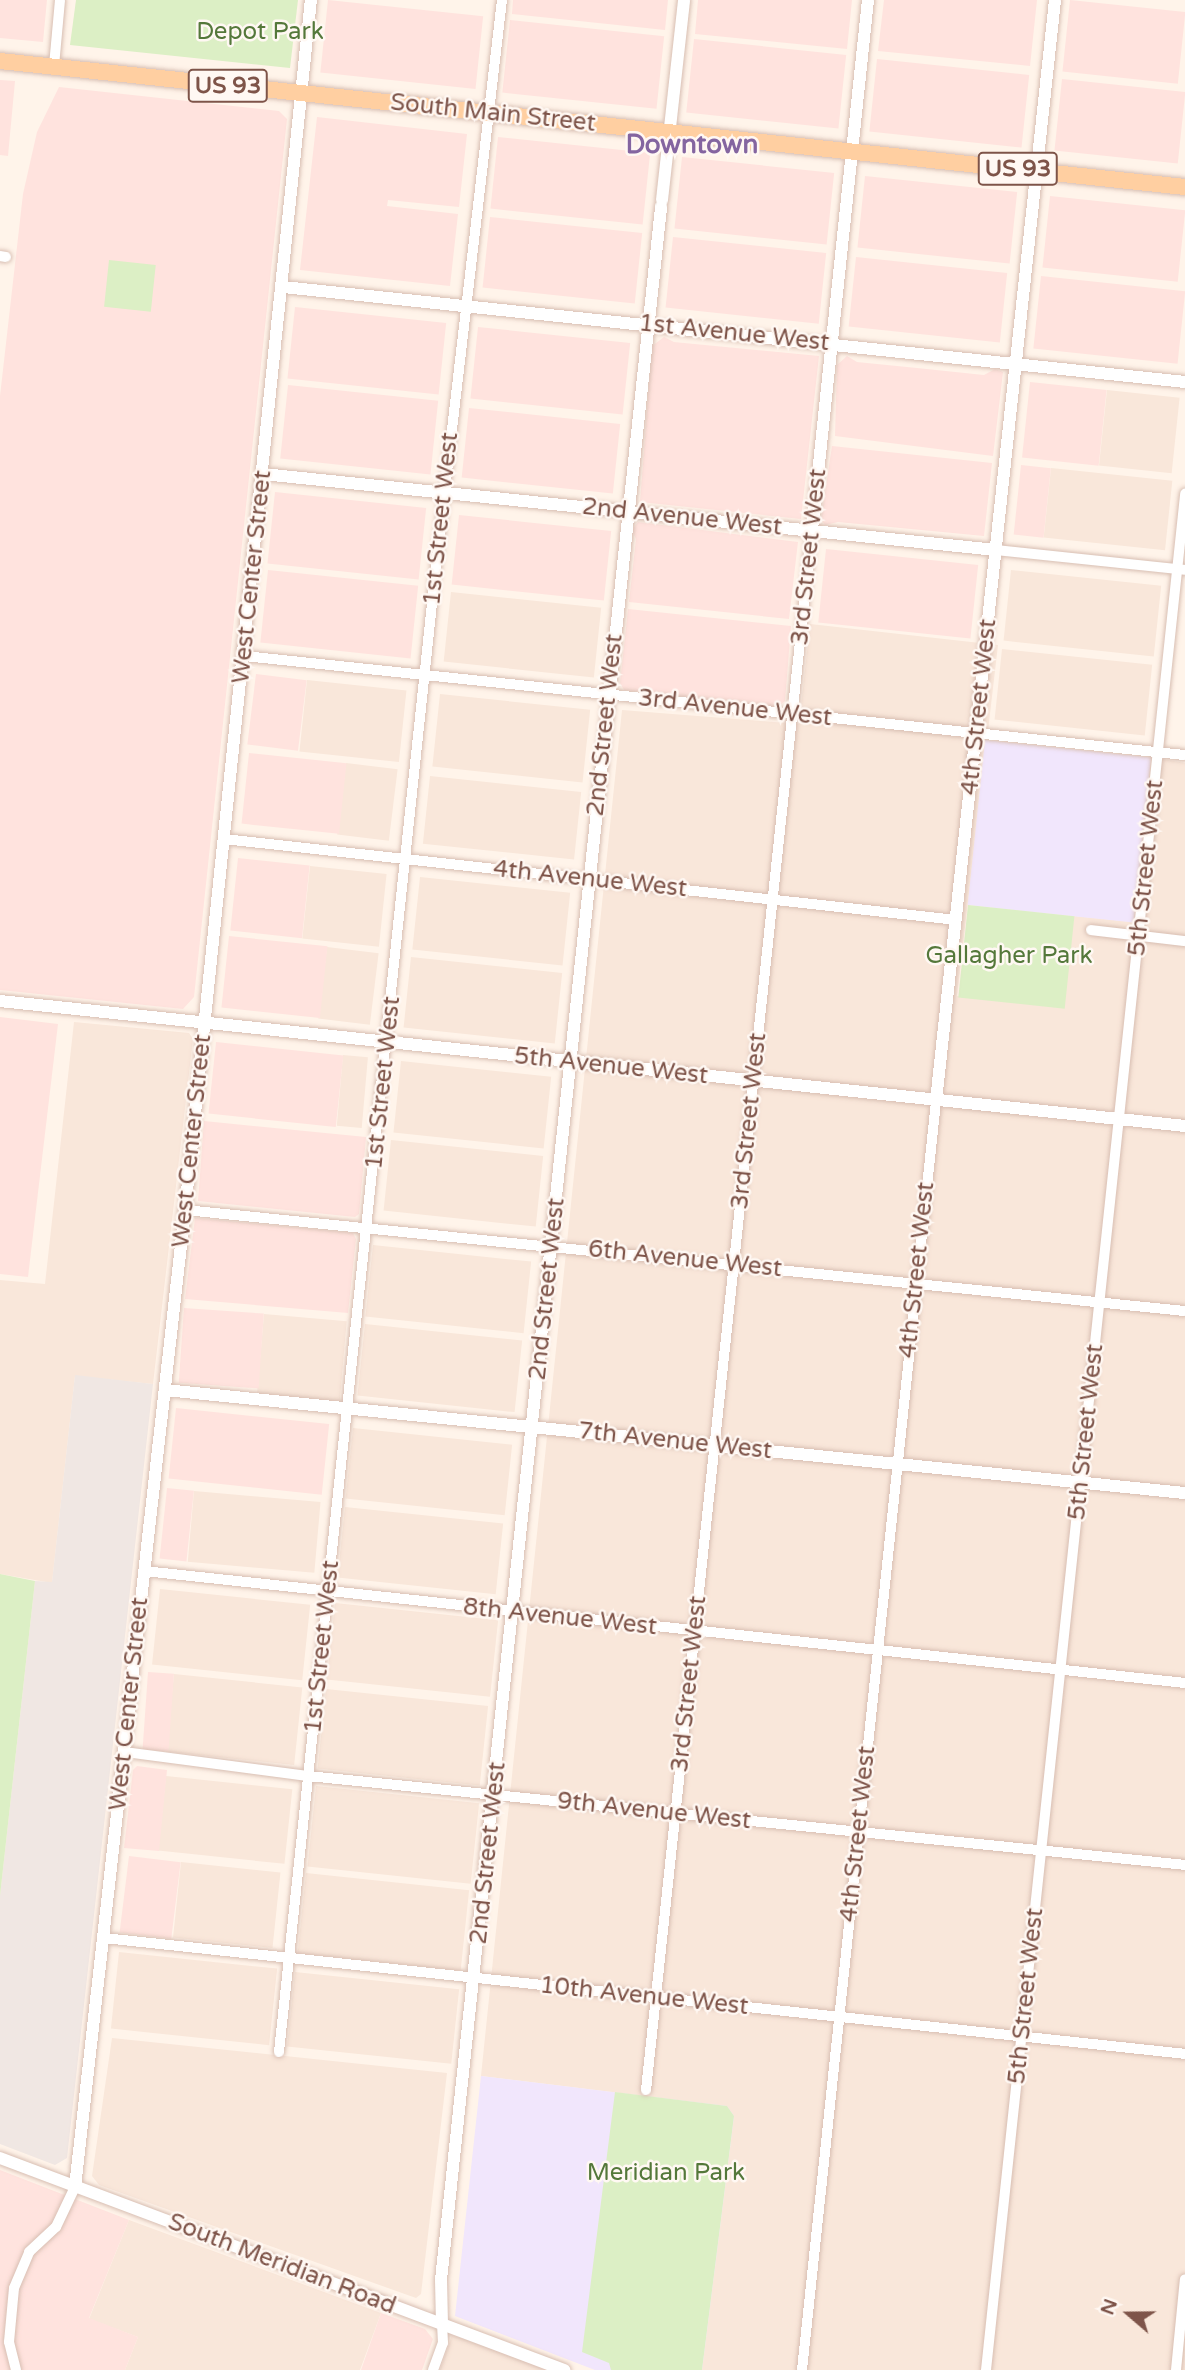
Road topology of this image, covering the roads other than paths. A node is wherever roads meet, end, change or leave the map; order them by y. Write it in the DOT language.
graph roads {
  1 [pos="60,0"];
  2 [pos="311,0"];
  3 [pos="502,0"];
  4 [pos="684,0"];
  5 [pos="868,0"];
  6 [pos="1055,0"];
  7 [pos="0,61"];
  8 [pos="54,66"];
  9 [pos="302,93"];
  10 [pos="490,114"];
  11 [pos="669,131"];
  12 [pos="851,151"];
  13 [pos="1036,171"];
  14 [pos="1185,187"];
  15 [pos="283,287"];
  16 [pos="466,305"];
  17 [pos="649,325"];
  18 [pos="831,343"];
  19 [pos="1017,363"];
  20 [pos="1185,382"];
  21 [pos="263,474"];
  22 [pos="444,491"];
  23 [pos="1185,494"];
  24 [pos="628,511"];
  25 [pos="811,530"];
  26 [pos="996,550"];
  27 [pos="1181,570"];
  28 [pos="244,656"];
  29 [pos="425,675"];
  30 [pos="608,694"];
  31 [pos="792,714"];
  32 [pos="976,733"];
  33 [pos="1158,752"];
  34 [pos="1185,755"];
  35 [pos="224,839"];
  36 [pos="407,859"];
  37 [pos="589,879"];
  38 [pos="773,899"];
  39 [pos="956,920"];
  40 [pos="1091,930"];
  41 [pos="1138,936"];
  42 [pos="1185,941"];
  43 [pos="0,1001"];
  44 [pos="204,1023"];
  45 [pos="387,1042"];
  46 [pos="570,1062"];
  47 [pos="753,1080"];
  48 [pos="936,1101"];
  49 [pos="1120,1120"];
  50 [pos="1185,1126"];
  51 [pos="186,1210"];
  52 [pos="367,1227"];
  53 [pos="552,1245"];
  54 [pos="734,1264"];
  55 [pos="915,1283"];
  56 [pos="1099,1303"];
  57 [pos="1185,1311"];
  58 [pos="165,1390"];
  59 [pos="347,1410"];
  60 [pos="531,1427"];
  61 [pos="715,1444"];
  62 [pos="897,1463"];
  63 [pos="1080,1482"];
  64 [pos="1185,1493"];
  65 [pos="144,1571"];
  66 [pos="328,1593"];
  67 [pos="512,1612"];
  68 [pos="695,1632"];
  69 [pos="877,1651"];
  70 [pos="1060,1670"];
  71 [pos="1185,1683"];
  72 [pos="125,1752"];
  73 [pos="308,1776"];
  74 [pos="494,1795"];
  75 [pos="676,1813"];
  76 [pos="858,1832"];
  77 [pos="1041,1851"];
  78 [pos="1185,1865"];
  79 [pos="104,1938"];
  80 [pos="288,1957"];
  81 [pos="474,1979"];
  82 [pos="656,1996"];
  83 [pos="840,2017"];
  84 [pos="1021,2037"];
  85 [pos="279,2052"];
  86 [pos="1185,2054"];
  87 [pos="646,2090"];
  88 [pos="0,2158"];
  89 [pos="75,2187"];
  90 [pos="1185,2279"];
  91 [pos="442,2324"];
  92 [pos="16,2370"];
  93 [pos="433,2370"];
  94 [pos="564,2370"];
  95 [pos="802,2370"];
  96 [pos="986,2370"];
  97 [pos="1176,2370"];
  1 -- 8 [label="street"];
  2 -- 9 [label="street, West Center Street"];
  3 -- 10 [label="street, 1st Street West"];
  4 -- 11 [label="street, 2nd Street West"];
  5 -- 12 [label="street, 3rd Street West"];
  6 -- 13 [label="street, 4th Street West"];
  7 -- 8 [label="main road, US 93"];
  8 -- 9 [label="main road, US 93"];
  9 -- 10 [label="main road, South Main Street / US 93"];
  9 -- 15 [label="street, West Center Street"];
  10 -- 11 [label="main road, South Main Street / US 93"];
  10 -- 16 [label="street, 1st Street West"];
  11 -- 12 [label="main road, South Main Street / US 93"];
  11 -- 17 [label="street, 2nd Street West"];
  12 -- 13 [label="main road, South Main Street / US 93"];
  12 -- 18 [label="street, 3rd Street West"];
  13 -- 14 [label="main road, South Main Street / US 93"];
  13 -- 19 [label="street, 4th Street West"];
  15 -- 16 [label="street, 1st Avenue West"];
  15 -- 21 [label="street, West Center Street"];
  16 -- 17 [label="street, 1st Avenue West"];
  16 -- 22 [label="street, 1st Street West"];
  17 -- 18 [label="street, 1st Avenue West"];
  17 -- 24 [label="street, 2nd Street West"];
  18 -- 19 [label="street, 1st Avenue West"];
  18 -- 25 [label="street, 3rd Street West"];
  19 -- 20 [label="street, 1st Avenue West"];
  19 -- 26 [label="street, 4th Street West"];
  21 -- 22 [label="street, 2nd Avenue West"];
  21 -- 28 [label="street, West Center Street"];
  22 -- 24 [label="street, 2nd Avenue West"];
  22 -- 29 [label="street, 1st Street West"];
  23 -- 27 [label="street, 5th Street West"];
  24 -- 25 [label="street, 2nd Avenue West"];
  24 -- 30 [label="street, 2nd Street West"];
  25 -- 26 [label="street, 2nd Avenue West"];
  25 -- 31 [label="street, 3rd Street West"];
  26 -- 27 [label="street, 2nd Avenue West"];
  26 -- 32 [label="street, 4th Street West"];
  27 -- 33 [label="street, 5th Street West"];
  28 -- 29 [label="street, 3rd Avenue West"];
  28 -- 35 [label="street, West Center Street"];
  29 -- 30 [label="street, 3rd Avenue West"];
  29 -- 36 [label="street, 1st Street West"];
  30 -- 31 [label="street, 3rd Avenue West"];
  30 -- 37 [label="street, 2nd Street West"];
  31 -- 32 [label="street, 3rd Avenue West"];
  31 -- 38 [label="street, 3rd Street West"];
  32 -- 33 [label="street, 3rd Avenue West"];
  32 -- 39 [label="street, 4th Street West"];
  33 -- 34 [label="street, 3rd Avenue West"];
  33 -- 41 [label="street, 5th Street West"];
  35 -- 36 [label="street, 4th Avenue West"];
  35 -- 44 [label="street, West Center Street"];
  36 -- 37 [label="street, 4th Avenue West"];
  36 -- 45 [label="street, 1st Street West"];
  37 -- 38 [label="street, 4th Avenue West"];
  37 -- 46 [label="street, 2nd Street West"];
  38 -- 39 [label="street, 4th Avenue West"];
  38 -- 47 [label="street, 3rd Street West"];
  39 -- 48 [label="street, 4th Street West"];
  40 -- 41 [label="street"];
  41 -- 42 [label="street"];
  41 -- 49 [label="street, 5th Street West"];
  43 -- 44 [label="street, 5th Avenue West"];
  44 -- 45 [label="street, 5th Avenue West"];
  44 -- 51 [label="street, West Center Street"];
  45 -- 46 [label="street, 5th Avenue West"];
  45 -- 52 [label="street, 1st Street West"];
  46 -- 47 [label="street, 5th Avenue West"];
  46 -- 53 [label="street, 2nd Street West"];
  47 -- 48 [label="street, 5th Avenue West"];
  47 -- 54 [label="street, 3rd Street West"];
  48 -- 49 [label="street, 5th Avenue West"];
  48 -- 55 [label="street, 4th Street West"];
  49 -- 50 [label="street, 5th Avenue West"];
  49 -- 56 [label="street, 5th Street West"];
  51 -- 52 [label="street, 6th Avenue West"];
  51 -- 58 [label="street, West Center Street"];
  52 -- 53 [label="street, 6th Avenue West"];
  52 -- 59 [label="street, 1st Street West"];
  53 -- 54 [label="street, 6th Avenue West"];
  53 -- 60 [label="street, 2nd Street West"];
  54 -- 55 [label="street, 6th Avenue West"];
  54 -- 61 [label="street, 3rd Street West"];
  55 -- 56 [label="street, 6th Avenue West"];
  55 -- 62 [label="street, 4th Street West"];
  56 -- 57 [label="street, 6th Avenue West"];
  56 -- 63 [label="street, 5th Street West"];
  58 -- 59 [label="street, 7th Avenue West"];
  58 -- 65 [label="street, West Center Street"];
  59 -- 60 [label="street, 7th Avenue West"];
  59 -- 66 [label="street, 1st Street West"];
  60 -- 61 [label="street, 7th Avenue West"];
  60 -- 67 [label="street, 2nd Street West"];
  61 -- 62 [label="street, 7th Avenue West"];
  61 -- 68 [label="street, 3rd Street West"];
  62 -- 63 [label="street, 7th Avenue West"];
  62 -- 69 [label="street, 4th Street West"];
  63 -- 64 [label="street, 7th Avenue West"];
  63 -- 70 [label="street, 5th Street West"];
  65 -- 66 [label="street, 8th Avenue West"];
  65 -- 72 [label="street, West Center Street"];
  66 -- 67 [label="street, 8th Avenue West"];
  66 -- 73 [label="street, 1st Street West"];
  67 -- 68 [label="street, 8th Avenue West"];
  67 -- 74 [label="street, 2nd Street West"];
  68 -- 69 [label="street, 8th Avenue West"];
  68 -- 75 [label="street, 3rd Street West"];
  69 -- 70 [label="street, 8th Avenue West"];
  69 -- 76 [label="street, 4th Street West"];
  70 -- 71 [label="street, 8th Avenue West"];
  70 -- 77 [label="street, 5th Street West"];
  72 -- 73 [label="street, 9th Avenue West"];
  72 -- 79 [label="street, West Center Street"];
  73 -- 74 [label="street, 9th Avenue West"];
  73 -- 80 [label="street, 1st Street West"];
  74 -- 75 [label="street, 9th Avenue West"];
  74 -- 81 [label="street, 2nd Street West"];
  75 -- 76 [label="street, 9th Avenue West"];
  75 -- 82 [label="street, 3rd Street West"];
  76 -- 77 [label="street, 9th Avenue West"];
  76 -- 83 [label="street, 4th Street West"];
  77 -- 78 [label="street, 9th Avenue West"];
  77 -- 84 [label="street, 5th Street West"];
  79 -- 80 [label="street, 10th Avenue West"];
  79 -- 89 [label="street, West Center Street"];
  80 -- 81 [label="street, 10th Avenue West"];
  80 -- 85 [label="street, 1st Street West"];
  81 -- 82 [label="street, 10th Avenue West"];
  81 -- 91 [label="street, 2nd Street West"];
  82 -- 83 [label="street, 10th Avenue West"];
  82 -- 87 [label="street, 3rd Street West"];
  83 -- 84 [label="street, 10th Avenue West"];
  83 -- 95 [label="street, 4th Street West"];
  84 -- 86 [label="street, 10th Avenue West"];
  84 -- 96 [label="street, 5th Street West"];
  88 -- 89 [label="street, South Meridian Road"];
  89 -- 91 [label="street, South Meridian Road"];
  89 -- 92 [label="street"];
  90 -- 97 [label="street"];
  91 -- 93 [label="street, 2nd Street West"];
  91 -- 94 [label="street, South Meridian Road"];
}
